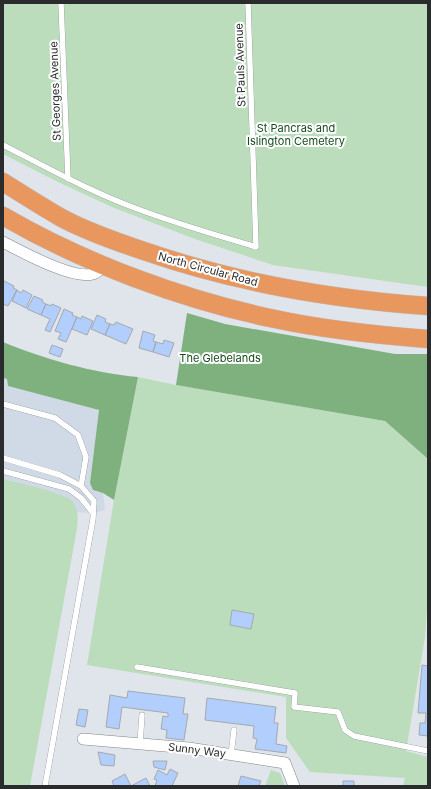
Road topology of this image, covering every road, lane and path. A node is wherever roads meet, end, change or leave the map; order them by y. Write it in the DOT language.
graph roads {
  1 [pos="61,3"];
  2 [pos="248,3"];
  3 [pos="3,145"];
  4 [pos="68,179"];
  5 [pos="3,182"];
  6 [pos="3,216"];
  7 [pos="3,242"];
  8 [pos="106,266"];
  9 [pos="428,306"];
  10 [pos="428,339"];
  11 [pos="3,404"];
  12 [pos="3,458"];
  13 [pos="3,472"];
  14 [pos="81,486"];
  15 [pos="93,513"];
  16 [pos="137,667"];
  17 [pos="142,715"];
  18 [pos="234,730"];
  19 [pos="84,739"];
  20 [pos="140,744"];
  21 [pos="428,751"];
  22 [pos="231,755"];
  23 [pos="45,786"];
  24 [pos="294,786"];
  1 -- 4 [label="lane, St Georges Avenue"];
  2 -- 4 [label="lane, St Pauls Avenue"];
  3 -- 4 [label="lane"];
  5 -- 9 [label="highway, North Circular Road"];
  6 -- 8 [label="highway"];
  7 -- 8 [label="street"];
  8 -- 10 [label="highway"];
  11 -- 14 [label="lane"];
  12 -- 14 [label="lane"];
  13 -- 15 [label="lane"];
  14 -- 15 [label="lane"];
  15 -- 23 [label="lane"];
  16 -- 21 [label="lane"];
  17 -- 20 [label="lane"];
  18 -- 22 [label="lane"];
  19 -- 20 [label="street, Sunny Way"];
  20 -- 22 [label="street, Sunny Way"];
  22 -- 24 [label="street, Sunny Way"];
}
